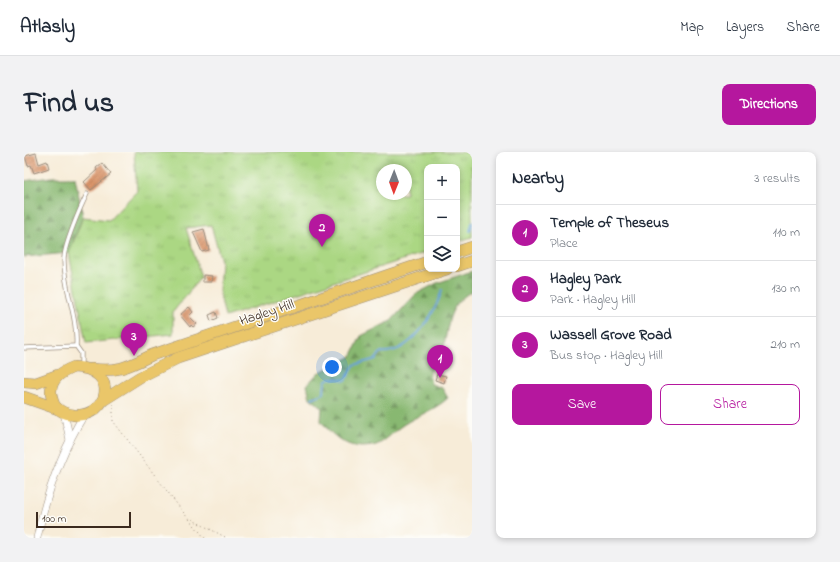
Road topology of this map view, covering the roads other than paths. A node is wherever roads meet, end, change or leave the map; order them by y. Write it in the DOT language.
graph roads {
  1 [pos="87,194"];
  2 [pos="472,247"];
  3 [pos="460,251"];
  4 [pos="472,261"];
  5 [pos="424,263"];
  6 [pos="460,265"];
  7 [pos="439,272"];
  8 [pos="76,346"];
  9 [pos="24,348"];
  10 [pos="86,368"];
  11 [pos="58,375"];
  12 [pos="24,382"];
  13 [pos="24,397"];
  14 [pos="102,401"];
  15 [pos="61,411"];
  16 [pos="84,415"];
  17 [pos="70,440"];
  18 [pos="37,538"];
  1 -- 8 [label="lane"];
  2 -- 3 [label="highway"];
  4 -- 6 [label="highway"];
  5 -- 10 [label="highway, Hagley Hill"];
  7 -- 14 [label="highway, Hagley Hill"];
  8 -- 9 [label="lane"];
  8 -- 10 [label="lane"];
  10 -- 11 [label="highway"];
  10 -- 14 [label="highway"];
  11 -- 12 [label="highway"];
  11 -- 15 [label="highway"];
  13 -- 15 [label="highway"];
  14 -- 16 [label="highway"];
  15 -- 16 [label="highway"];
  15 -- 17 [label="street"];
  16 -- 17 [label="street"];
  17 -- 18 [label="street"];
}
